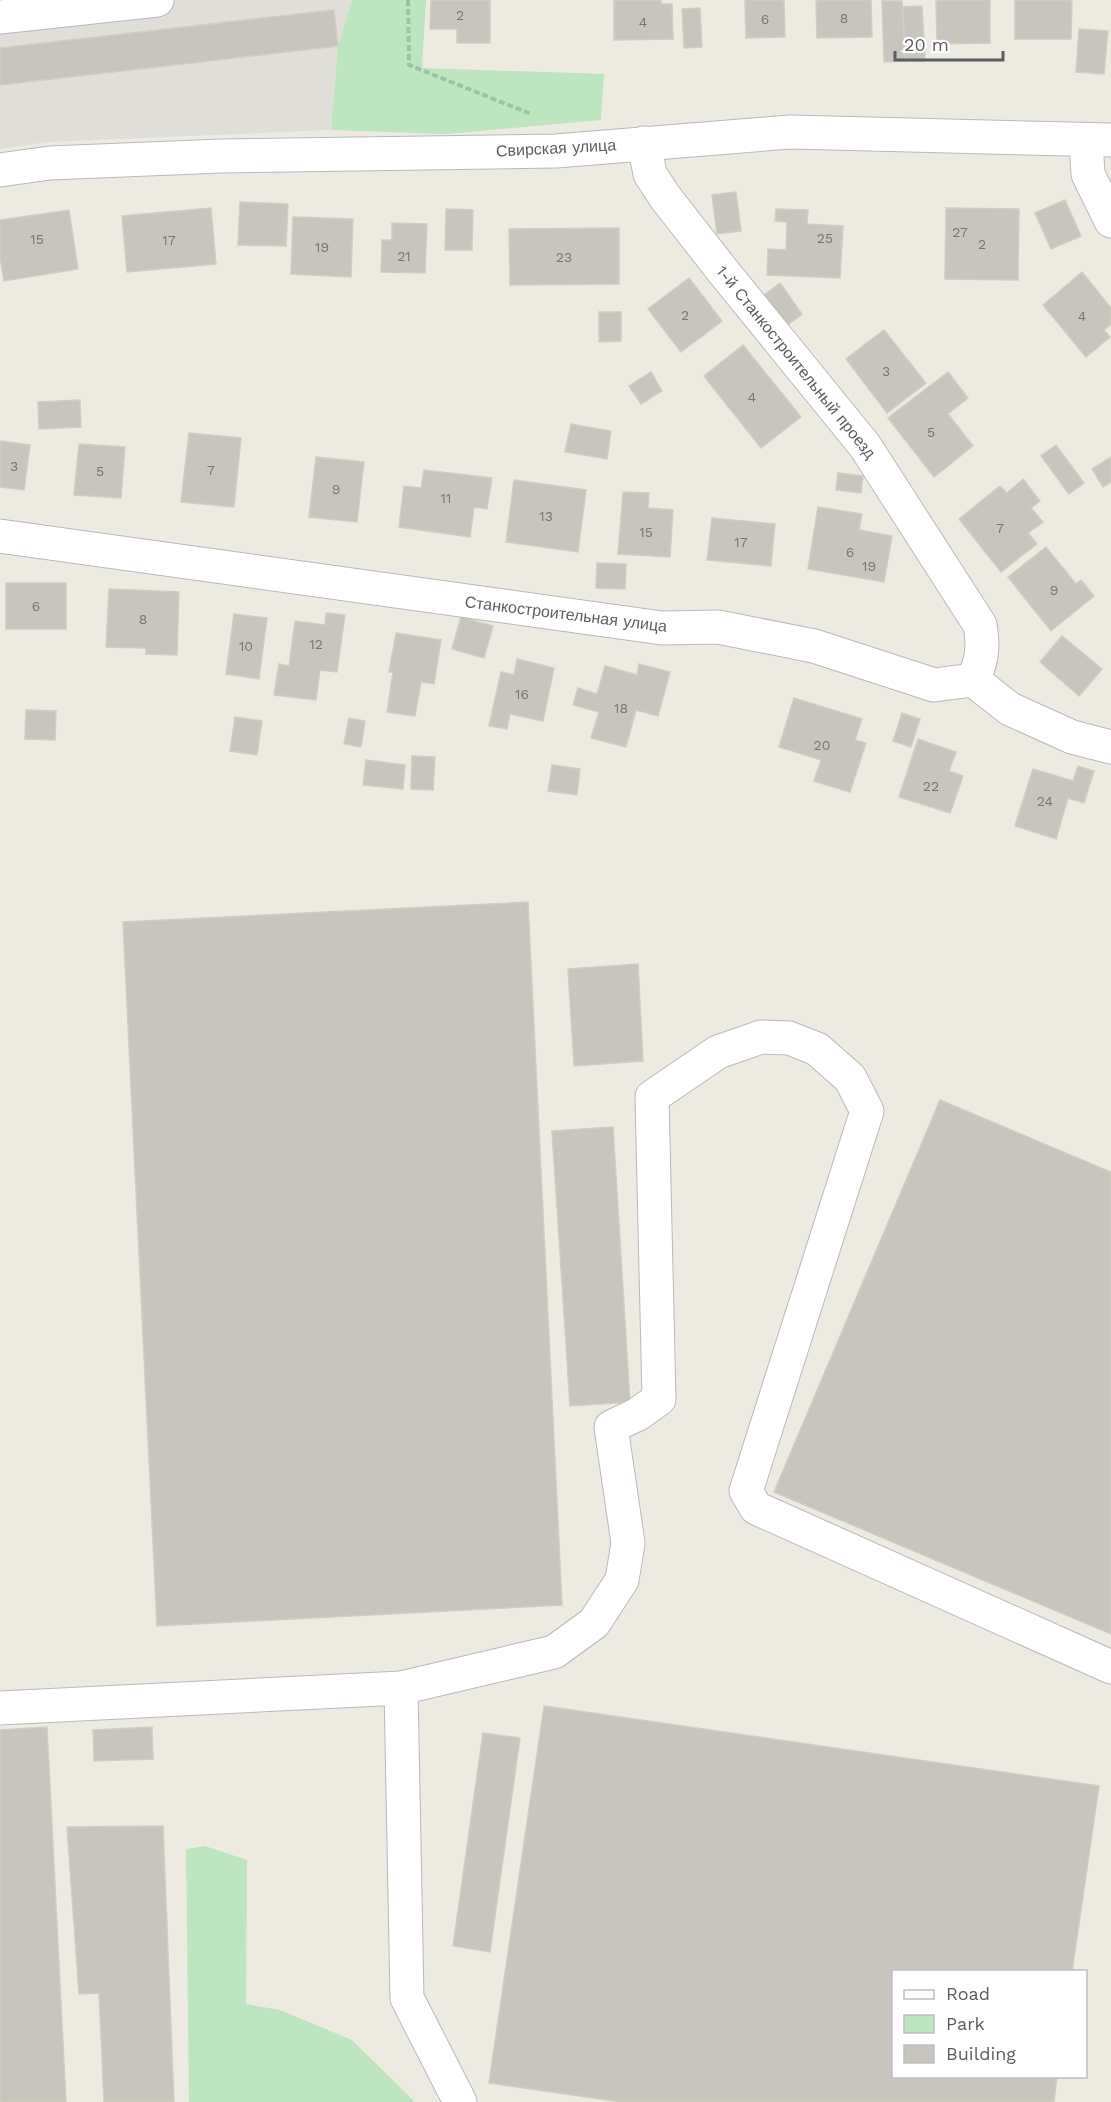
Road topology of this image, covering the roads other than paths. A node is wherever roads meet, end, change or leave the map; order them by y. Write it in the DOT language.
graph roads {
  1 [pos="157,0"];
  2 [pos="0,17"];
  3 [pos="1099,140"];
  4 [pos="644,143"];
  5 [pos="0,170"];
  6 [pos="1111,221"];
  7 [pos="0,536"];
  8 [pos="974,680"];
  9 [pos="1111,747"];
  10 [pos="1111,1667"];
  11 [pos="401,1688"];
  12 [pos="0,1708"];
  13 [pos="462,2102"];
  1 -- 2 [label="street"];
  3 -- 4 [label="street, Свирская улица"];
  3 -- 6 [label="street"];
  4 -- 5 [label="street, Свирская улица"];
  4 -- 8 [label="street, 1-й Станкостроительный проезд"];
  7 -- 8 [label="street, Станкостроительная улица"];
  8 -- 9 [label="street"];
  10 -- 11 [label="street"];
  11 -- 12 [label="street"];
  11 -- 13 [label="street"];
}
